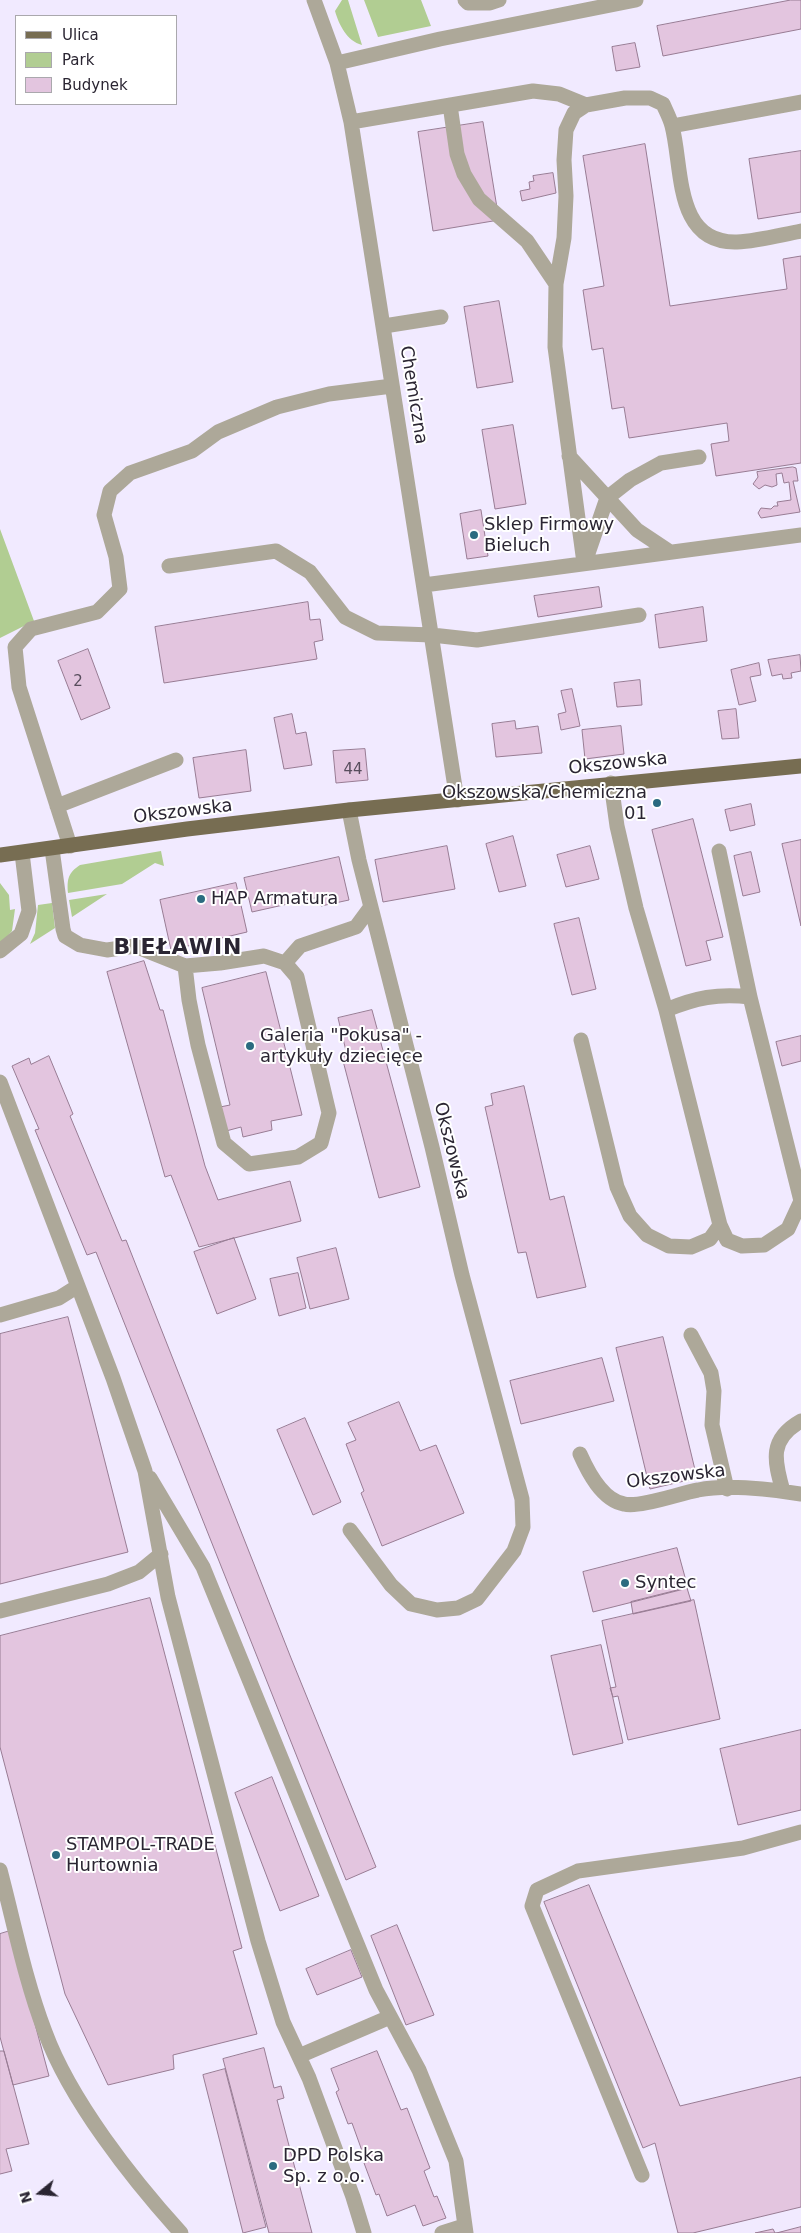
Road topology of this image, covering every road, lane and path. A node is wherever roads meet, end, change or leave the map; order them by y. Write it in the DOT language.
graph roads {
  1 [pos="314,0"];
  2 [pos="465,0"];
  3 [pos="499,0"];
  4 [pos="636,0"];
  5 [pos="337,63"];
  6 [pos="801,102"];
  7 [pos="450,105"];
  8 [pos="586,105"];
  9 [pos="351,122"];
  10 [pos="672,126"];
  11 [pos="801,231"];
  12 [pos="556,284"];
  13 [pos="441,317"];
  14 [pos="384,326"];
  15 [pos="392,386"];
  16 [pos="569,456"];
  17 [pos="700,457"];
  18 [pos="607,498"];
  19 [pos="801,535"];
  20 [pos="670,552"];
  21 [pos="584,563"];
  22 [pos="169,566"];
  23 [pos="424,586"];
  24 [pos="639,615"];
  25 [pos="432,635"];
  26 [pos="176,760"];
  27 [pos="801,766"];
  28 [pos="611,784"];
  29 [pos="457,800"];
  30 [pos="57,806"];
  31 [pos="349,810"];
  32 [pos="70,846"];
  33 [pos="52,849"];
  34 [pos="719,850"];
  35 [pos="22,853"];
  36 [pos="0,855"];
  37 [pos="370,908"];
  38 [pos="0,951"];
  39 [pos="285,963"];
  40 [pos="185,966"];
  41 [pos="750,998"];
  42 [pos="666,1010"];
  43 [pos="581,1040"];
  44 [pos="0,1082"];
  45 [pos="720,1225"];
  46 [pos="78,1286"];
  47 [pos="0,1315"];
  48 [pos="690,1335"];
  49 [pos="801,1421"];
  50 [pos="580,1454"];
  51 [pos="145,1471"];
  52 [pos="728,1489"];
  53 [pos="783,1491"];
  54 [pos="801,1494"];
  55 [pos="350,1530"];
  56 [pos="161,1554"];
  57 [pos="0,1611"];
  58 [pos="801,1832"];
  59 [pos="0,1870"];
  60 [pos="390,2017"];
  61 [pos="299,2056"];
  62 [pos="642,2175"];
  63 [pos="465,2230"];
  64 [pos="181,2233"];
  65 [pos="364,2233"];
  66 [pos="442,2233"];
  1 -- 5 [label="street, Chemiczna"];
  2 -- 3 [label="street"];
  4 -- 5 [label="street"];
  5 -- 9 [label="street, Chemiczna"];
  6 -- 10 [label="street"];
  7 -- 8 [label="street"];
  7 -- 9 [label="street"];
  7 -- 12 [label="street"];
  8 -- 10 [label="street"];
  8 -- 12 [label="street"];
  9 -- 14 [label="street, Chemiczna"];
  10 -- 11 [label="street"];
  12 -- 16 [label="street"];
  13 -- 14 [label="street"];
  14 -- 15 [label="street, Chemiczna"];
  15 -- 23 [label="street, Chemiczna"];
  15 -- 30 [label="street"];
  16 -- 18 [label="street"];
  16 -- 21 [label="street"];
  17 -- 18 [label="street"];
  18 -- 20 [label="street"];
  18 -- 21 [label="street"];
  19 -- 20 [label="street"];
  20 -- 21 [label="street"];
  21 -- 23 [label="street"];
  22 -- 25 [label="street"];
  23 -- 25 [label="street, Chemiczna"];
  24 -- 25 [label="street"];
  25 -- 29 [label="street, Chemiczna"];
  26 -- 30 [label="street"];
  27 -- 28 [label="main road, Okszowska"];
  28 -- 29 [label="main road, Okszowska"];
  28 -- 42 [label="street"];
  29 -- 31 [label="main road, Okszowska"];
  30 -- 32 [label="street"];
  31 -- 32 [label="main road, Okszowska"];
  31 -- 37 [label="street, Okszowska"];
  32 -- 33 [label="main road, Okszowska"];
  33 -- 35 [label="main road, Okszowska"];
  33 -- 40 [label="street"];
  34 -- 41 [label="street"];
  35 -- 36 [label="main road, Okszowska"];
  35 -- 38 [label="street"];
  37 -- 39 [label="street"];
  37 -- 55 [label="street, Okszowska"];
  39 -- 40 [label="street"];
  39 -- 40 [label="street"];
  41 -- 42 [label="street"];
  41 -- 45 [label="street"];
  42 -- 45 [label="street"];
  43 -- 45 [label="street"];
  44 -- 46 [label="street"];
  46 -- 47 [label="street"];
  46 -- 51 [label="street"];
  48 -- 52 [label="street"];
  49 -- 53 [label="street"];
  50 -- 52 [label="street, Okszowska"];
  51 -- 56 [label="street"];
  51 -- 60 [label="street"];
  52 -- 53 [label="street, Okszowska"];
  53 -- 54 [label="street, Okszowska"];
  56 -- 57 [label="street"];
  56 -- 61 [label="street"];
  58 -- 62 [label="street"];
  59 -- 64 [label="street"];
  60 -- 61 [label="street"];
  60 -- 63 [label="street"];
  61 -- 65 [label="street"];
  63 -- 66 [label="street"];
}
